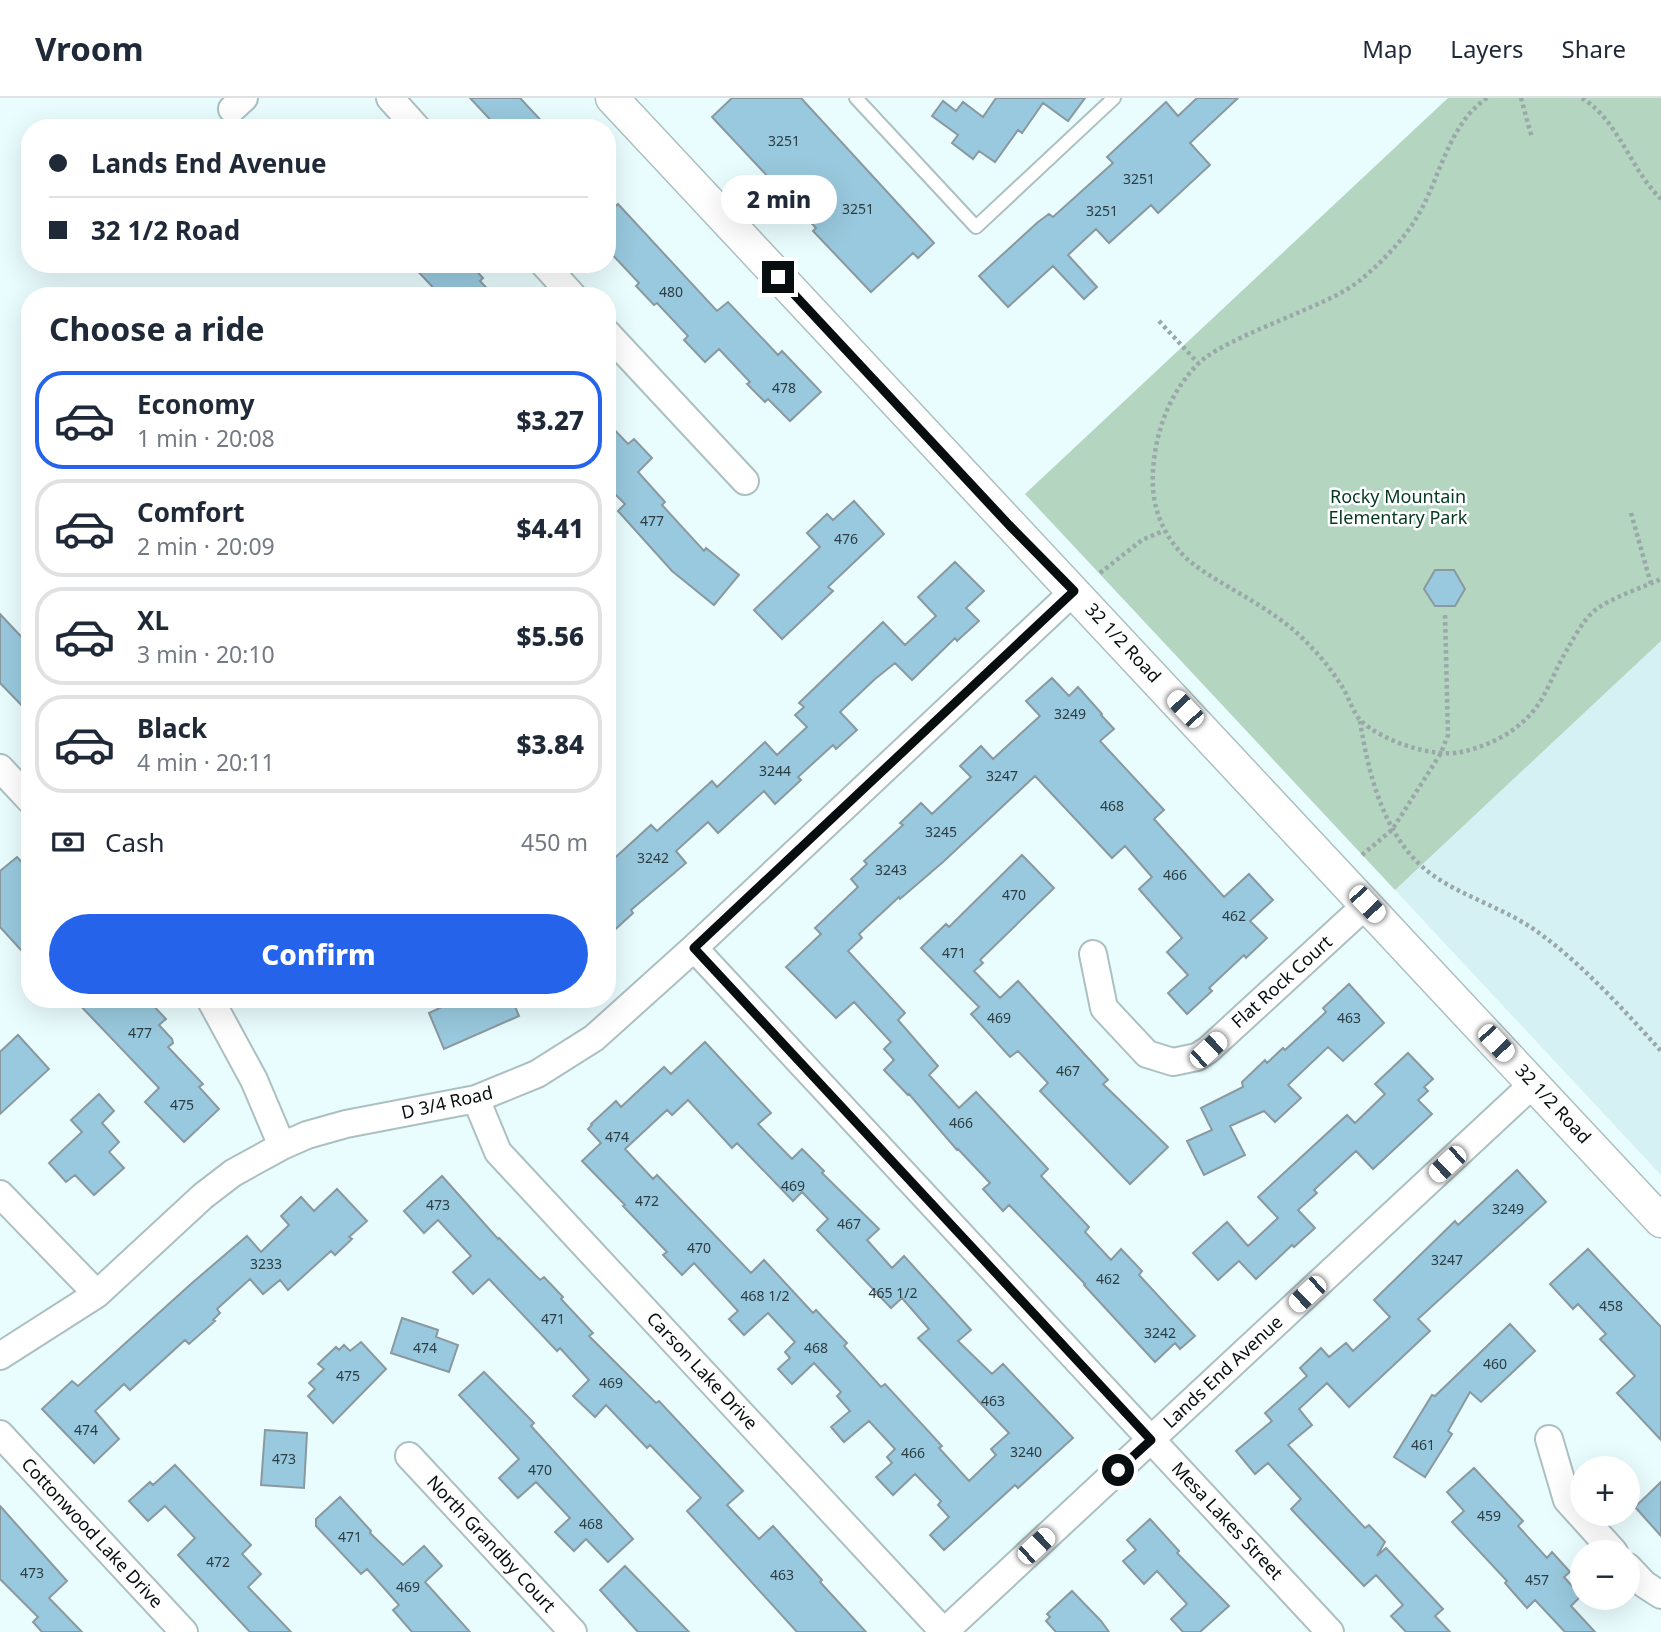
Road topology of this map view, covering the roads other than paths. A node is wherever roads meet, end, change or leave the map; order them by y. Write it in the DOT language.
graph roads {
  1 [pos="390,98"];
  2 [pos="612,98"];
  3 [pos="856,98"];
  4 [pos="1114,98"];
  5 [pos="409,119"];
  6 [pos="552,273"];
  7 [pos="565,287"];
  8 [pos="616,342"];
  9 [pos="745,481"];
  10 [pos="1074,591"];
  11 [pos="0,768"];
  12 [pos="21,790"];
  13 [pos="1367,904"];
  14 [pos="694,948"];
  15 [pos="1093,954"];
  16 [pos="215,1008"];
  17 [pos="1533,1084"];
  18 [pos="476,1099"];
  19 [pos="282,1146"];
  20 [pos="0,1194"];
  21 [pos="1661,1221"];
  22 [pos="97,1294"];
  23 [pos="0,1356"];
  24 [pos="0,1434"];
  25 [pos="1549,1439"];
  26 [pos="1151,1440"];
  27 [pos="409,1456"];
  28 [pos="1603,1540"];
  29 [pos="1640,1580"];
  30 [pos="1661,1595"];
  31 [pos="184,1632"];
  32 [pos="573,1632"];
  33 [pos="944,1632"];
  34 [pos="1330,1632"];
  1 -- 5 [label="street"];
  2 -- 10 [label="street, 32 1/2 Road"];
  3 -- 4 [label="lane"];
  6 -- 7 [label="street"];
  8 -- 9 [label="street"];
  10 -- 13 [label="street, 32 1/2 Road"];
  10 -- 14 [label="street, D 3/4 Road"];
  11 -- 12 [label="street"];
  13 -- 15 [label="street, Flat Rock Court"];
  13 -- 17 [label="street, 32 1/2 Road"];
  14 -- 18 [label="street, D 3/4 Road"];
  14 -- 26 [label="street, Mesa Lakes Street"];
  16 -- 19 [label="street"];
  17 -- 21 [label="street, 32 1/2 Road"];
  17 -- 26 [label="street, Lands End Avenue"];
  18 -- 19 [label="street, D 3/4 Road"];
  18 -- 33 [label="street, Carson Lake Drive"];
  19 -- 22 [label="street, D 3/4 Road"];
  20 -- 22 [label="street"];
  22 -- 23 [label="street, D 3/4 Road"];
  24 -- 31 [label="street, Cottonwood Lake Drive"];
  25 -- 28 [label="street"];
  26 -- 33 [label="street, Lands End Avenue"];
  26 -- 34 [label="street, Mesa Lakes Street"];
  27 -- 32 [label="street, North Grandby Court"];
  29 -- 30 [label="street"];
}
